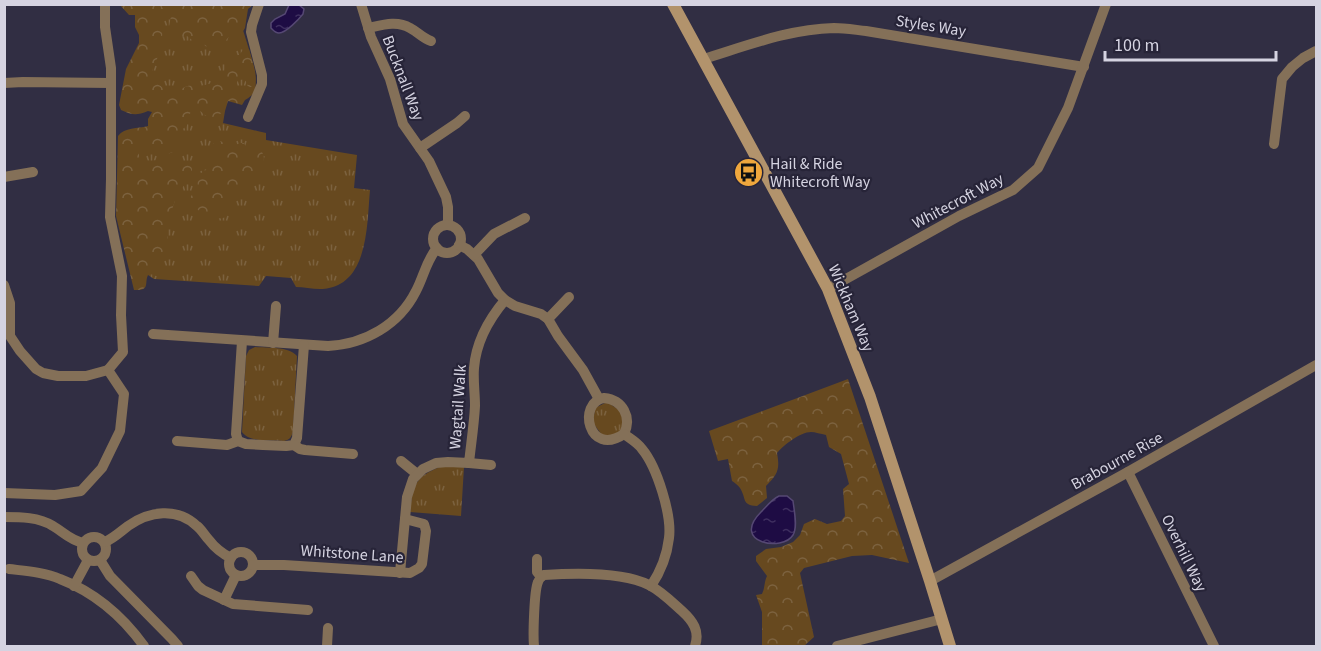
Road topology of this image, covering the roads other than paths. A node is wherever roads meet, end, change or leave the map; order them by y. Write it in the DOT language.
graph roads {
  1 [pos="105,4"];
  2 [pos="259,4"];
  3 [pos="361,4"];
  4 [pos="673,4"];
  5 [pos="1106,4"];
  6 [pos="368,28"];
  7 [pos="431,41"];
  8 [pos="1317,51"];
  9 [pos="703,59"];
  10 [pos="1084,67"];
  11 [pos="4,83"];
  12 [pos="111,83"];
  13 [pos="465,116"];
  14 [pos="248,117"];
  15 [pos="1274,144"];
  16 [pos="420,148"];
  17 [pos="33,172"];
  18 [pos="4,177"];
  19 [pos="525,218"];
  20 [pos="448,225"];
  21 [pos="459,244"];
  22 [pos="437,248"];
  23 [pos="474,255"];
  24 [pos="4,285"];
  25 [pos="828,289"];
  26 [pos="570,297"];
  27 [pos="505,300"];
  28 [pos="276,306"];
  29 [pos="548,319"];
  30 [pos="153,334"];
  31 [pos="242,341"];
  32 [pos="273,343"];
  33 [pos="304,345"];
  34 [pos="1317,365"];
  35 [pos="108,370"];
  36 [pos="599,399"];
  37 [pos="624,434"];
  38 [pos="177,441"];
  39 [pos="238,441"];
  40 [pos="294,445"];
  41 [pos="353,454"];
  42 [pos="401,461"];
  43 [pos="469,463"];
  44 [pos="491,465"];
  45 [pos="1128,472"];
  46 [pos="417,474"];
  47 [pos="4,493"];
  48 [pos="406,516"];
  49 [pos="4,517"];
  50 [pos="105,542"];
  51 [pos="83,543"];
  52 [pos="231,558"];
  53 [pos="537,559"];
  54 [pos="87,560"];
  55 [pos="100,560"];
  56 [pos="253,565"];
  57 [pos="9,569"];
  58 [pos="399,573"];
  59 [pos="236,575"];
  60 [pos="191,576"];
  61 [pos="541,577"];
  62 [pos="930,581"];
  63 [pos="74,586"];
  64 [pos="651,586"];
  65 [pos="224,600"];
  66 [pos="308,610"];
  67 [pos="942,619"];
  68 [pos="328,628"];
  69 [pos="144,646"];
  70 [pos="178,646"];
  71 [pos="327,646"];
  72 [pos="534,646"];
  73 [pos="694,646"];
  74 [pos="837,646"];
  75 [pos="950,646"];
  76 [pos="1214,646"];
  1 -- 12 [label="street"];
  2 -- 14 [label="street"];
  3 -- 6 [label="street, Bucknall Way"];
  4 -- 9 [label="street, Wickham Way"];
  5 -- 10 [label="street, Whitecroft Way"];
  6 -- 7 [label="street"];
  6 -- 16 [label="street, Bucknall Way"];
  8 -- 15 [label="street"];
  9 -- 10 [label="street, Styles Way"];
  9 -- 25 [label="street, Wickham Way"];
  10 -- 25 [label="street, Whitecroft Way"];
  11 -- 12 [label="street"];
  12 -- 35 [label="street"];
  13 -- 16 [label="street"];
  16 -- 20 [label="street, Bucknall Way"];
  17 -- 18 [label="street"];
  19 -- 23 [label="street"];
  20 -- 21 [label="street, Bucknall Way"];
  20 -- 22 [label="street"];
  21 -- 22 [label="street"];
  21 -- 23 [label="street, Bucknall Way"];
  22 -- 33 [label="street"];
  23 -- 27 [label="street, Bucknall Way"];
  24 -- 35 [label="street"];
  25 -- 62 [label="street, Wickham Way"];
  26 -- 29 [label="street"];
  27 -- 29 [label="street"];
  27 -- 43 [label="street, Wagtail Walk"];
  28 -- 32 [label="street"];
  29 -- 36 [label="street"];
  30 -- 31 [label="street"];
  31 -- 32 [label="street"];
  31 -- 39 [label="street"];
  32 -- 33 [label="street"];
  33 -- 40 [label="street"];
  34 -- 45 [label="street, Brabourne Rise"];
  35 -- 47 [label="street"];
  36 -- 37 [label="street"];
  36 -- 37 [label="street"];
  37 -- 64 [label="street"];
  38 -- 39 [label="street"];
  39 -- 40 [label="street"];
  40 -- 41 [label="street"];
  42 -- 46 [label="street"];
  43 -- 44 [label="street"];
  43 -- 46 [label="street, Wagtail Walk"];
  45 -- 62 [label="street, Brabourne Rise"];
  45 -- 76 [label="street, Overhill Way"];
  46 -- 48 [label="street"];
  48 -- 58 [label="street"];
  48 -- 58 [label="street, Whitstone Lane"];
  49 -- 51 [label="street"];
  50 -- 51 [label="street"];
  50 -- 52 [label="street"];
  50 -- 55 [label="street"];
  51 -- 54 [label="street"];
  52 -- 56 [label="street"];
  52 -- 59 [label="street"];
  53 -- 61 [label="street"];
  54 -- 55 [label="street"];
  54 -- 63 [label="street"];
  55 -- 70 [label="street"];
  56 -- 58 [label="street, Whitstone Lane"];
  56 -- 59 [label="street"];
  57 -- 63 [label="street"];
  59 -- 65 [label="street"];
  60 -- 65 [label="street"];
  61 -- 64 [label="street"];
  61 -- 72 [label="street"];
  62 -- 67 [label="street, Wickham Way"];
  63 -- 69 [label="street"];
  64 -- 73 [label="street"];
  65 -- 66 [label="street"];
  67 -- 74 [label="street"];
  67 -- 75 [label="street, Wickham Way"];
  68 -- 71 [label="street"];
}
